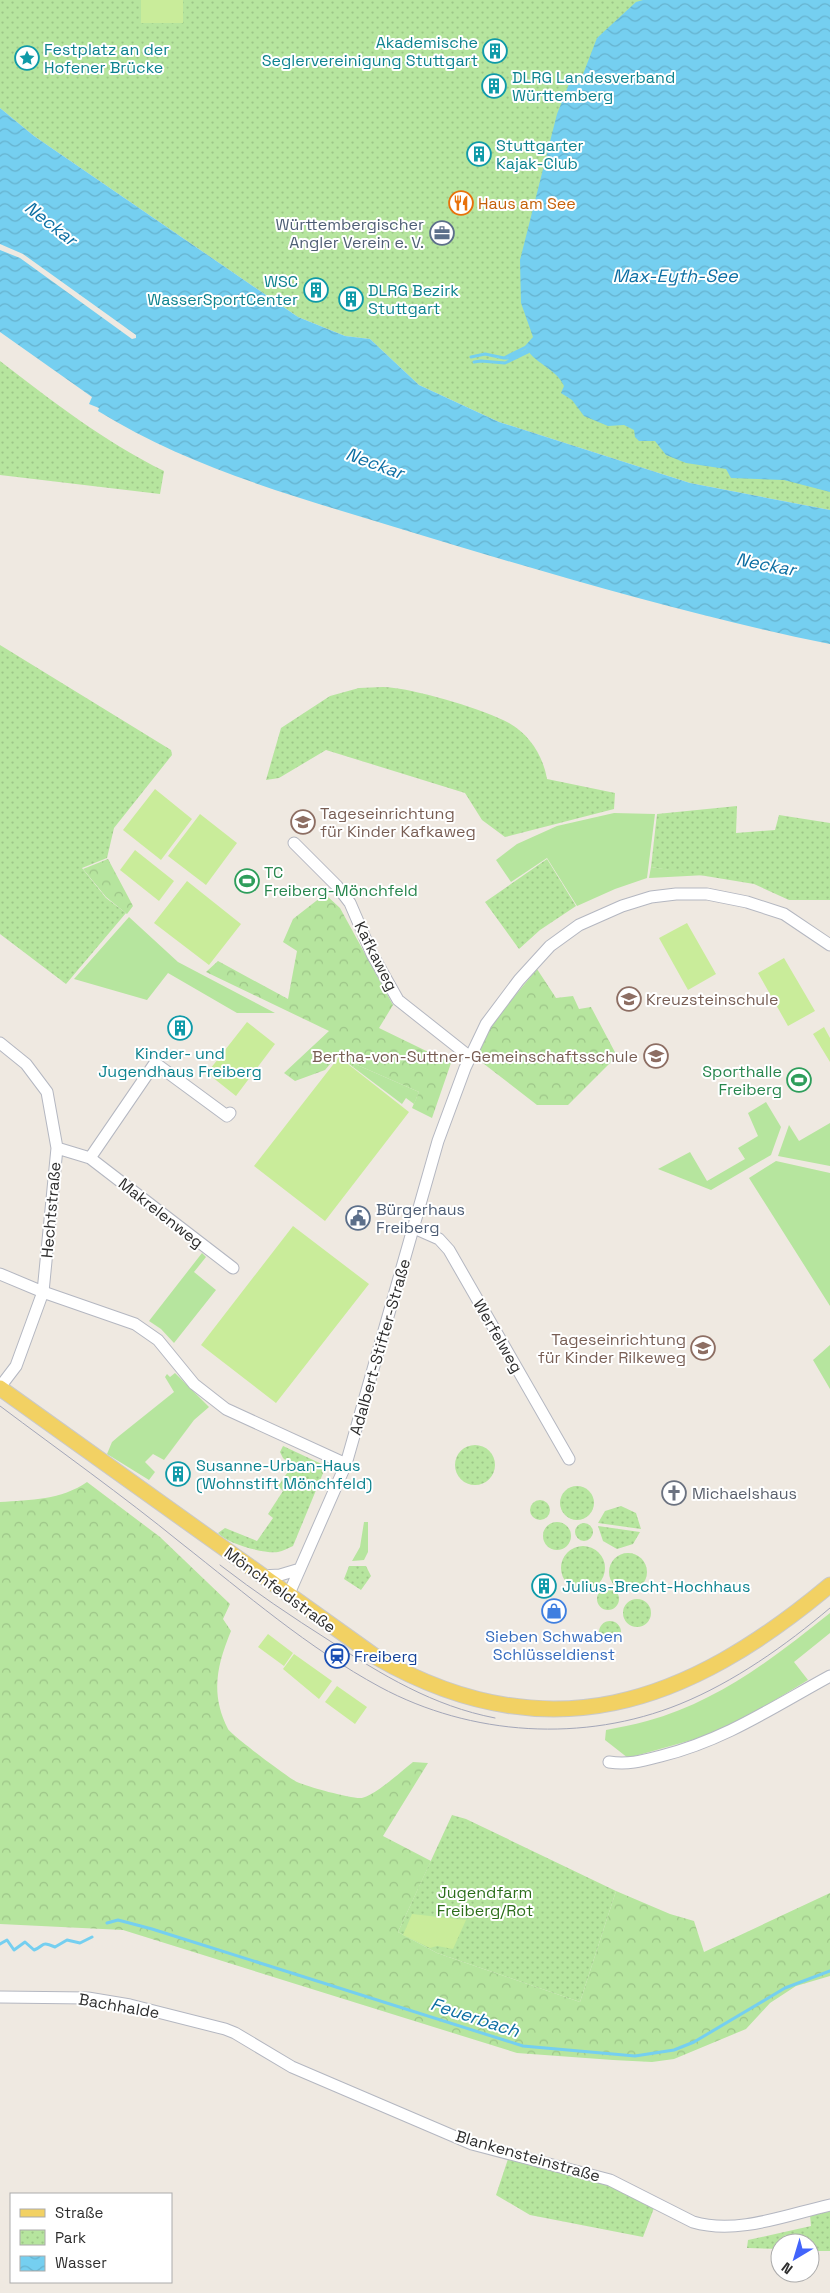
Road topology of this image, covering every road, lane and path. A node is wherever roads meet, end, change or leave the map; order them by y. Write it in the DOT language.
graph roads {
  1 [pos="294,844"];
  2 [pos="830,945"];
  3 [pos="0,1043"];
  4 [pos="470,1057"];
  5 [pos="230,1113"];
  6 [pos="56,1148"];
  7 [pos="90,1158"];
  8 [pos="414,1228"];
  9 [pos="233,1268"];
  10 [pos="0,1274"];
  11 [pos="43,1292"];
  12 [pos="0,1388"];
  13 [pos="569,1459"];
  14 [pos="346,1464"];
  15 [pos="300,1569"];
  16 [pos="261,1576"];
  17 [pos="830,1585"];
  18 [pos="288,1596"];
  19 [pos="830,1676"];
  20 [pos="609,1762"];
  21 [pos="0,1997"];
  22 [pos="235,2033"];
  23 [pos="830,2205"];
  1 -- 4 [label="street, Kafkaweg"];
  2 -- 4 [label="street, Adalbert-Stifter-Straße"];
  3 -- 6 [label="street, Hechtstraße"];
  4 -- 8 [label="street, Adalbert-Stifter-Straße"];
  5 -- 7 [label="street"];
  6 -- 7 [label="street, Makrelenweg"];
  6 -- 11 [label="street, Hechtstraße"];
  7 -- 9 [label="street, Makrelenweg"];
  8 -- 13 [label="street, Werfelweg"];
  8 -- 14 [label="street, Adalbert-Stifter-Straße"];
  10 -- 11 [label="street"];
  11 -- 12 [label="street, Hechtstraße"];
  11 -- 14 [label="street"];
  12 -- 16 [label="main road, Mönchfeldstraße"];
  14 -- 15 [label="street, Adalbert-Stifter-Straße"];
  15 -- 16 [label="street"];
  15 -- 18 [label="street, Adalbert-Stifter-Straße"];
  16 -- 18 [label="main road, Mönchfeldstraße"];
  17 -- 18 [label="main road, Mönchfeldstraße"];
  19 -- 20 [label="street"];
  21 -- 22 [label="street, Bachhalde"];
  22 -- 23 [label="street, Blankensteinstraße"];
}
